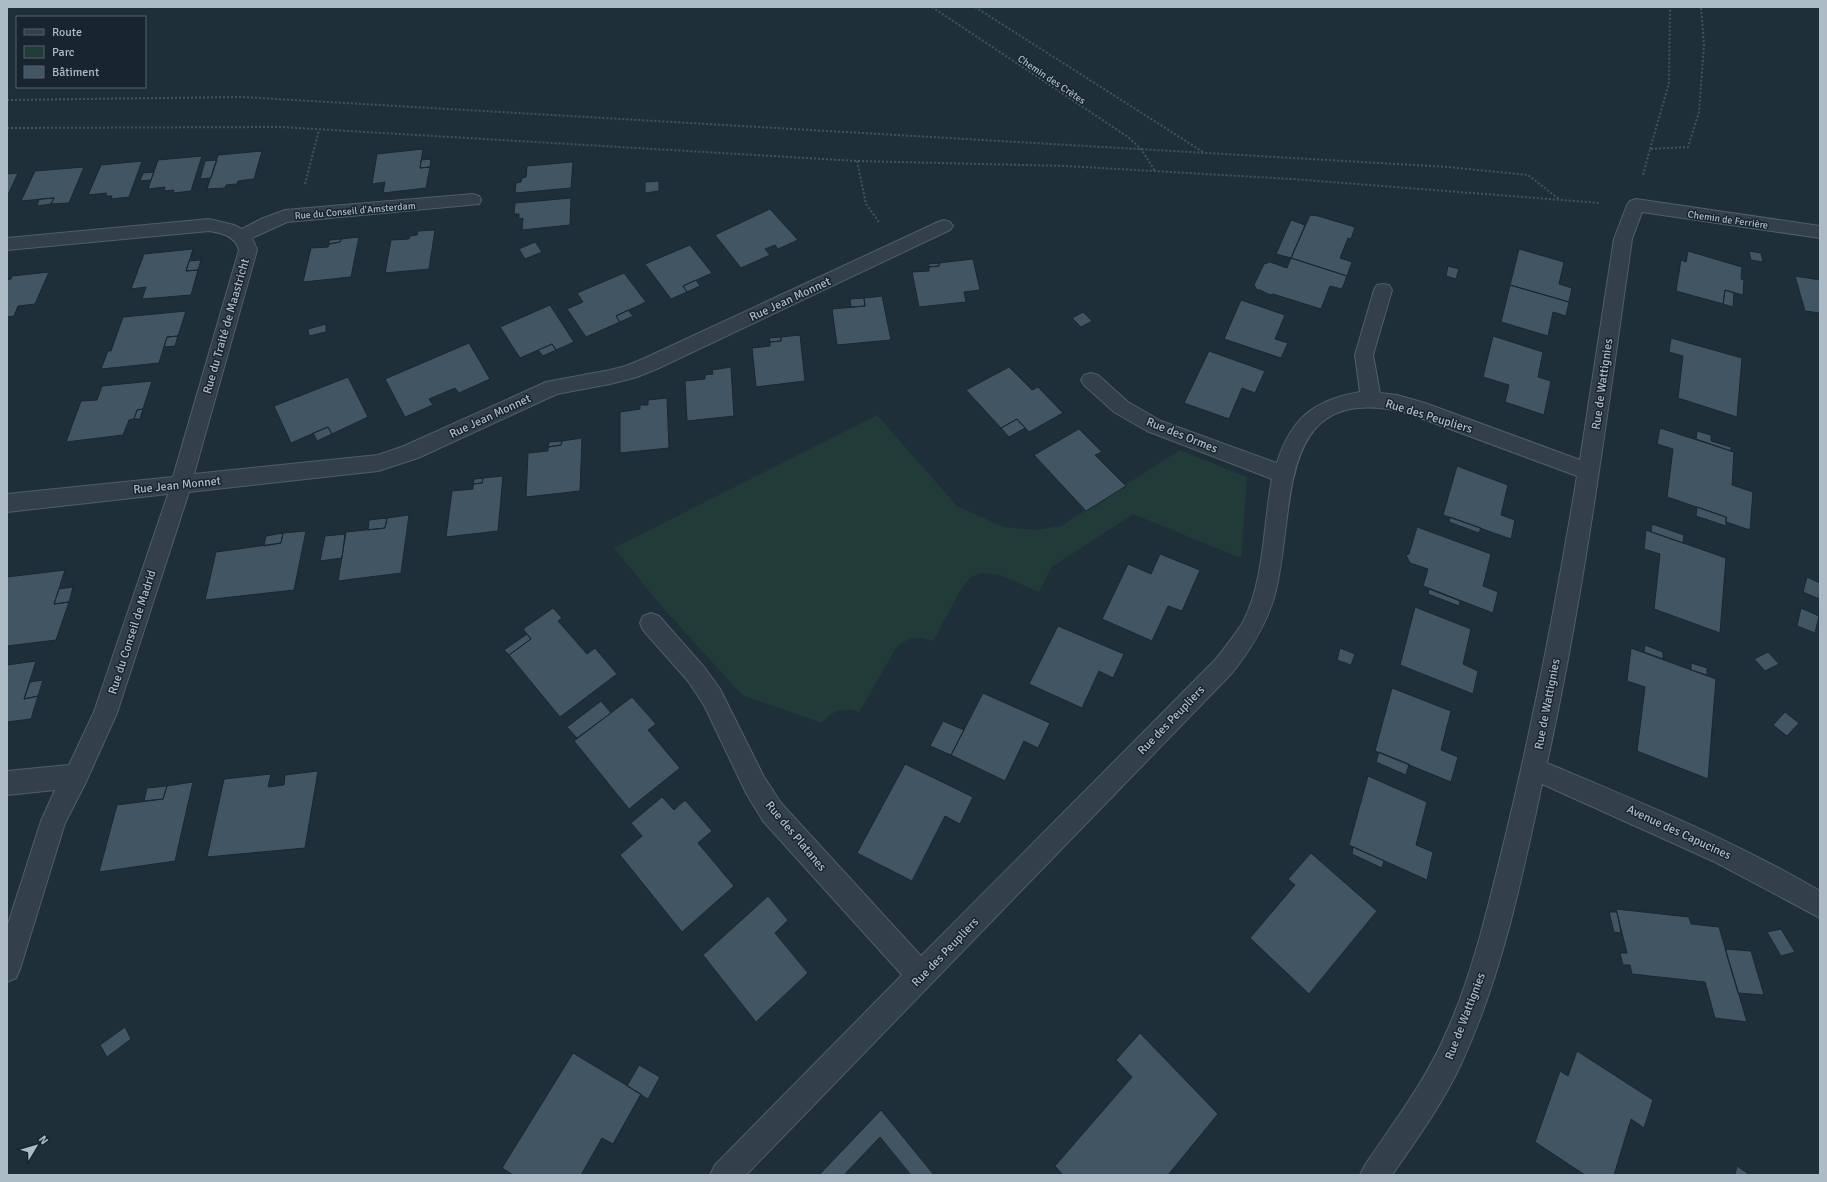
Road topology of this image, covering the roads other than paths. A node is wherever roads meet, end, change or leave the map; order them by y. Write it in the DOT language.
graph roads {
  1 [pos="473,200"];
  2 [pos="1636,205"];
  3 [pos="944,226"];
  4 [pos="1820,232"];
  5 [pos="242,236"];
  6 [pos="7,244"];
  7 [pos="1383,290"];
  8 [pos="1091,380"];
  9 [pos="1370,399"];
  10 [pos="1589,472"];
  11 [pos="1283,474"];
  12 [pos="181,484"];
  13 [pos="7,503"];
  14 [pos="651,623"];
  15 [pos="1534,769"];
  16 [pos="76,776"];
  17 [pos="7,783"];
  18 [pos="1820,905"];
  19 [pos="7,969"];
  20 [pos="920,976"];
  21 [pos="725,1175"];
  22 [pos="1375,1175"];
  1 -- 5 [label="street, Rue du Conseil d'Amsterdam"];
  2 -- 4 [label="street, Chemin de Ferrière"];
  2 -- 10 [label="street, Rue de Wattignies"];
  3 -- 12 [label="street, Rue Jean Monnet"];
  5 -- 6 [label="street"];
  5 -- 12 [label="street, Rue du Traité de Maastricht"];
  7 -- 9 [label="street"];
  8 -- 11 [label="street, Rue des Ormes"];
  9 -- 10 [label="street, Rue des Peupliers"];
  9 -- 11 [label="street, Rue des Peupliers"];
  10 -- 15 [label="street, Rue de Wattignies"];
  11 -- 20 [label="street, Rue des Peupliers"];
  12 -- 13 [label="street, Rue Jean Monnet"];
  12 -- 16 [label="street, Rue du Conseil de Madrid"];
  14 -- 20 [label="street, Rue des Platanes"];
  15 -- 18 [label="street, Avenue des Capucines"];
  15 -- 22 [label="street, Rue de Wattignies"];
  16 -- 17 [label="street"];
  16 -- 19 [label="street, Rue du Conseil de Madrid"];
  20 -- 21 [label="street, Rue des Peupliers"];
}
